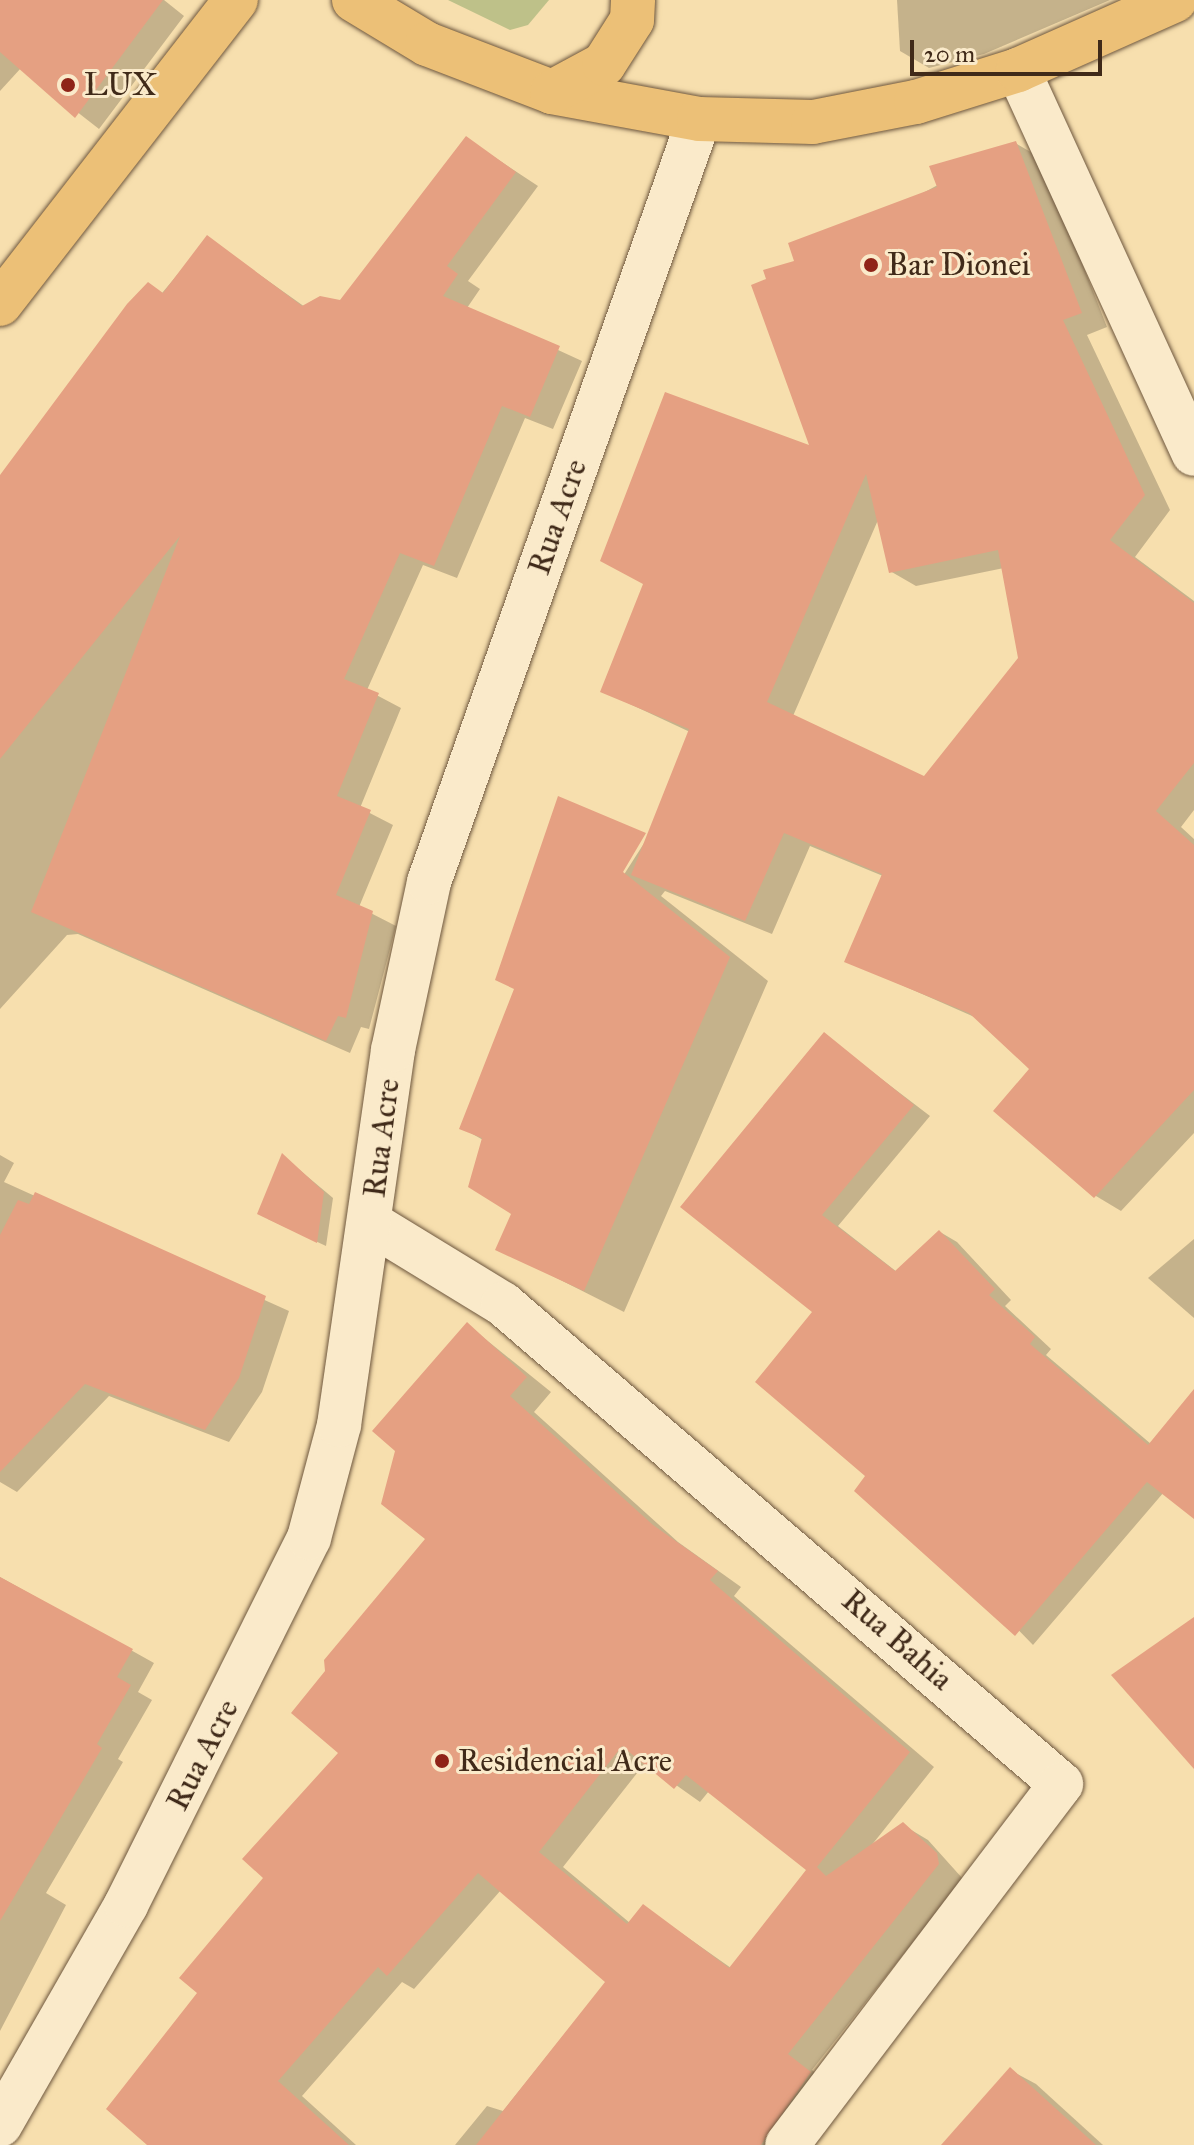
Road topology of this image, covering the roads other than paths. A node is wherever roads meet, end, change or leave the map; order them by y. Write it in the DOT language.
graph roads {
  1 [pos="236,0"];
  2 [pos="354,0"];
  3 [pos="633,0"];
  4 [pos="1175,0"];
  5 [pos="1018,70"];
  6 [pos="552,92"];
  7 [pos="699,119"];
  8 [pos="0,304"];
  9 [pos="1194,454"];
  10 [pos="372,1224"];
  11 [pos="0,2125"];
  12 [pos="787,2145"];
  1 -- 8 [label="main road"];
  2 -- 6 [label="main road"];
  3 -- 6 [label="main road"];
  4 -- 5 [label="main road"];
  5 -- 7 [label="main road"];
  5 -- 9 [label="street"];
  6 -- 7 [label="main road"];
  7 -- 10 [label="street, Rua Acre"];
  10 -- 11 [label="street, Rua Acre"];
  10 -- 12 [label="street, Rua Bahia"];
}
